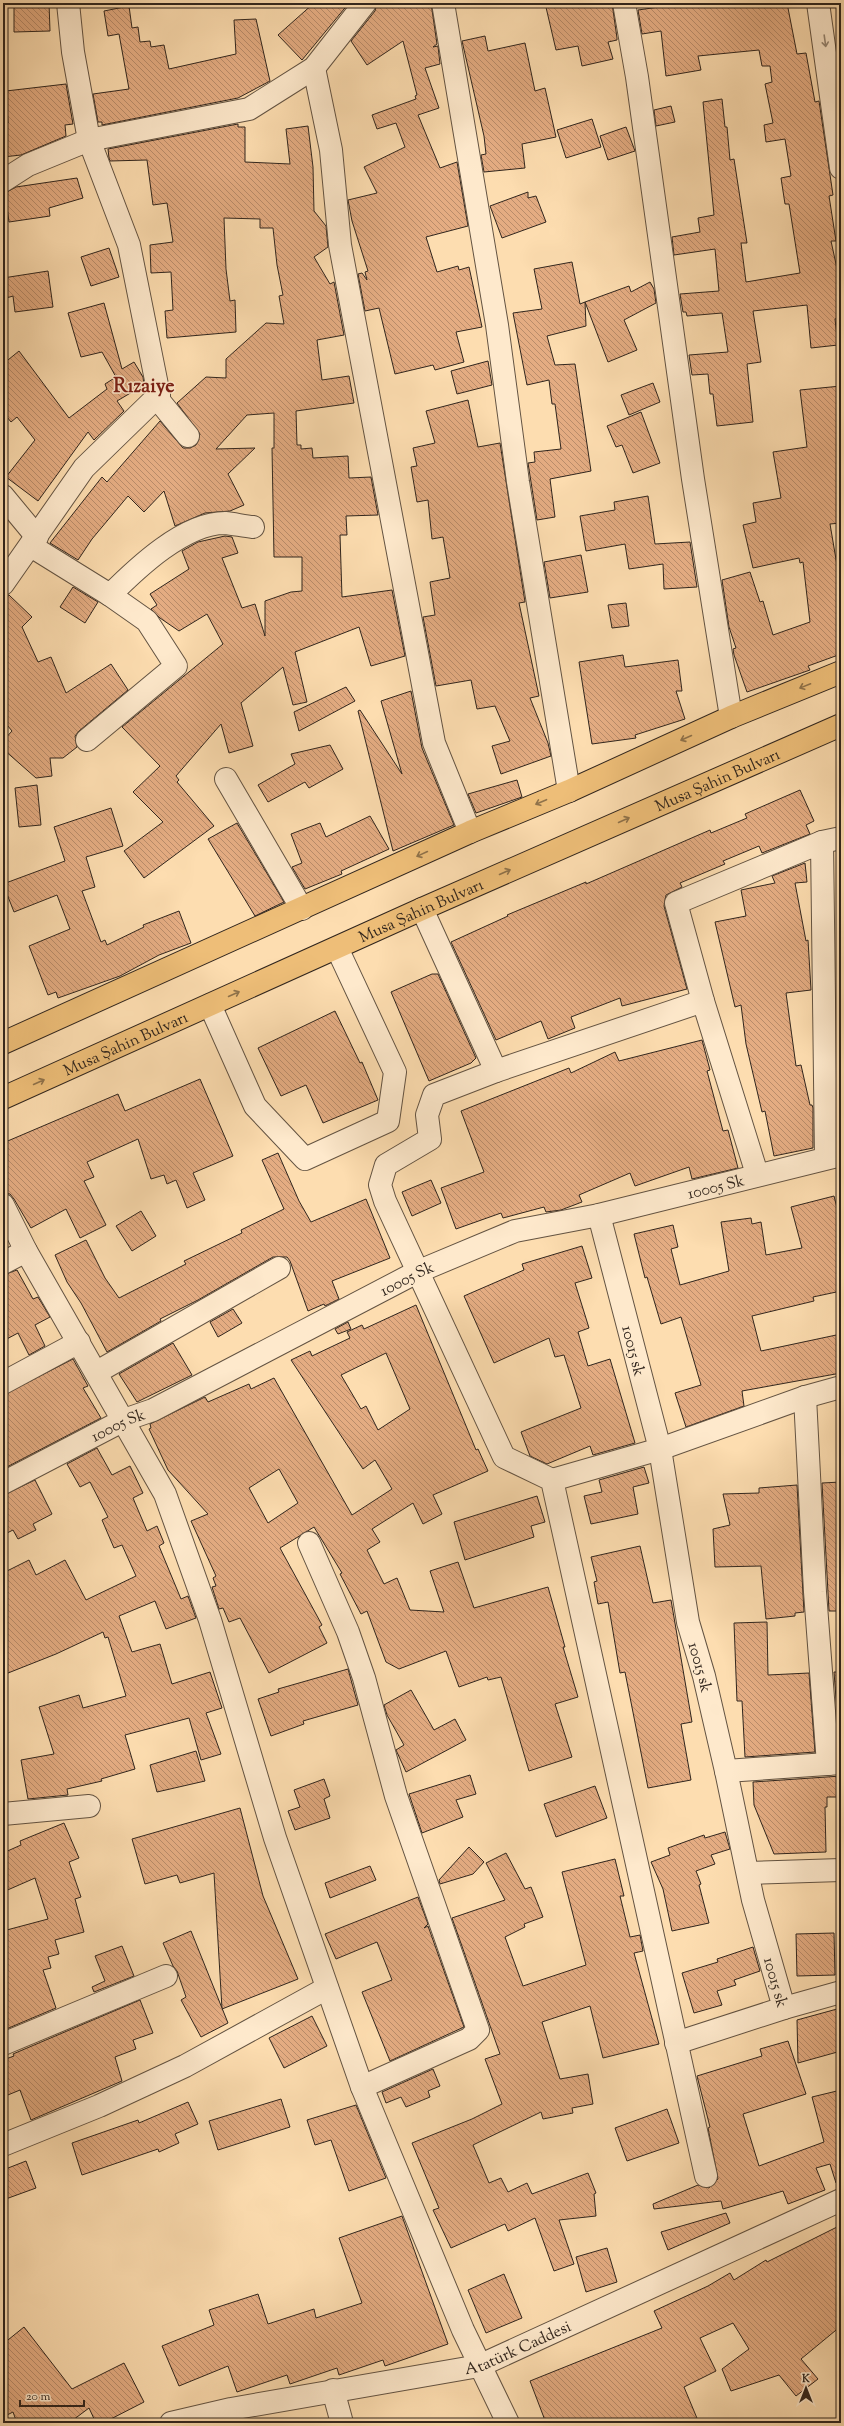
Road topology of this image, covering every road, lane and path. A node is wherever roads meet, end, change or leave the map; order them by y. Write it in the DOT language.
graph roads {
  1 [pos="68,3"];
  2 [pos="365,3"];
  3 [pos="443,3"];
  4 [pos="624,3"];
  5 [pos="818,3"];
  6 [pos="834,3"];
  7 [pos="841,51"];
  8 [pos="314,68"];
  9 [pos="89,140"];
  10 [pos="841,168"];
  11 [pos="3,181"];
  12 [pos="156,397"];
  13 [pos="188,436"];
  14 [pos="3,496"];
  15 [pos="253,527"];
  16 [pos="34,542"];
  17 [pos="3,584"];
  18 [pos="110,595"];
  19 [pos="841,672"];
  20 [pos="731,717"];
  21 [pos="841,726"];
  22 [pos="87,740"];
  23 [pos="226,779"];
  24 [pos="569,791"];
  25 [pos="470,832"];
  26 [pos="831,840"];
  27 [pos="302,909"];
  28 [pos="422,909"];
  29 [pos="337,948"];
  30 [pos="702,1001"];
  31 [pos="210,1005"];
  32 [pos="3,1043"];
  33 [pos="496,1071"];
  34 [pos="3,1098"];
  35 [pos="833,1156"];
  36 [pos="757,1174"];
  37 [pos="3,1205"];
  38 [pos="599,1215"];
  39 [pos="26,1251"];
  40 [pos="3,1263"];
  41 [pos="279,1268"];
  42 [pos="417,1272"];
  43 [pos="79,1342"];
  44 [pos="97,1372"];
  45 [pos="3,1383"];
  46 [pos="841,1387"];
  47 [pos="805,1397"];
  48 [pos="124,1420"];
  49 [pos="660,1449"];
  50 [pos="552,1480"];
  51 [pos="3,1483"];
  52 [pos="309,1543"];
  53 [pos="835,1763"];
  54 [pos="726,1770"];
  55 [pos="89,1806"];
  56 [pos="3,1814"];
  57 [pos="841,1870"];
  58 [pos="748,1873"];
  59 [pos="166,1976"];
  60 [pos="327,1988"];
  61 [pos="841,1992"];
  62 [pos="784,2008"];
  63 [pos="676,2043"];
  64 [pos="3,2044"];
  65 [pos="362,2087"];
  66 [pos="3,2145"];
  67 [pos="706,2176"];
  68 [pos="841,2200"];
  69 [pos="479,2366"];
  70 [pos="333,2390"];
  71 [pos="171,2423"];
  72 [pos="342,2423"];
  73 [pos="508,2423"];
  1 -- 9 [label="street"];
  2 -- 8 [label="street"];
  3 -- 24 [label="street"];
  4 -- 20 [label="street"];
  5 -- 10 [label="street, one-way"];
  6 -- 7 [label="street"];
  8 -- 9 [label="street"];
  8 -- 25 [label="street"];
  9 -- 11 [label="street"];
  9 -- 12 [label="street"];
  12 -- 13 [label="street"];
  12 -- 16 [label="street"];
  14 -- 16 [label="street"];
  15 -- 18 [label="street"];
  16 -- 17 [label="street"];
  16 -- 18 [label="street"];
  18 -- 22 [label="street"];
  19 -- 20 [label="main road, one-way"];
  20 -- 24 [label="main road, one-way"];
  28 -- 21 [label="main road, Musa Şahin Bulvarı, one-way"];
  23 -- 27 [label="street"];
  24 -- 25 [label="main road, one-way"];
  25 -- 27 [label="main road, one-way"];
  26 -- 30 [label="street"];
  26 -- 35 [label="street"];
  27 -- 32 [label="main road"];
  28 -- 29 [label="main road, Musa Şahin Bulvarı"];
  28 -- 33 [label="street"];
  31 -- 29 [label="main road, Musa Şahin Bulvarı, one-way"];
  29 -- 31 [label="street"];
  30 -- 33 [label="street"];
  30 -- 36 [label="street"];
  34 -- 31 [label="main road, Musa Şahin Bulvarı, one-way"];
  33 -- 42 [label="street"];
  35 -- 36 [label="street, 10005 Sk"];
  36 -- 38 [label="street, 10005 Sk"];
  37 -- 39 [label="street"];
  38 -- 42 [label="street, 10005 Sk"];
  38 -- 49 [label="street, 10015 sk"];
  39 -- 40 [label="street"];
  39 -- 43 [label="street"];
  41 -- 44 [label="street"];
  42 -- 48 [label="street, 10005 Sk"];
  42 -- 50 [label="street"];
  43 -- 44 [label="street"];
  43 -- 45 [label="street"];
  44 -- 48 [label="street"];
  46 -- 47 [label="street"];
  47 -- 49 [label="street"];
  47 -- 53 [label="street"];
  48 -- 51 [label="street, 10005 Sk"];
  48 -- 60 [label="street"];
  49 -- 50 [label="street"];
  49 -- 54 [label="street, 10015 sk"];
  50 -- 63 [label="street"];
  52 -- 65 [label="street"];
  53 -- 54 [label="street"];
  54 -- 58 [label="street, 10015 sk"];
  55 -- 56 [label="street"];
  57 -- 58 [label="street"];
  58 -- 62 [label="street, 10015 sk"];
  59 -- 64 [label="street"];
  60 -- 65 [label="street"];
  60 -- 66 [label="street"];
  61 -- 62 [label="street"];
  62 -- 63 [label="street, 10015 sk"];
  63 -- 67 [label="street"];
  65 -- 69 [label="street"];
  68 -- 69 [label="street, Atatürk Caddesi"];
  69 -- 70 [label="street, Atatürk Caddesi"];
  69 -- 73 [label="street"];
  70 -- 71 [label="street, Atatürk Caddesi"];
  70 -- 72 [label="street"];
}
